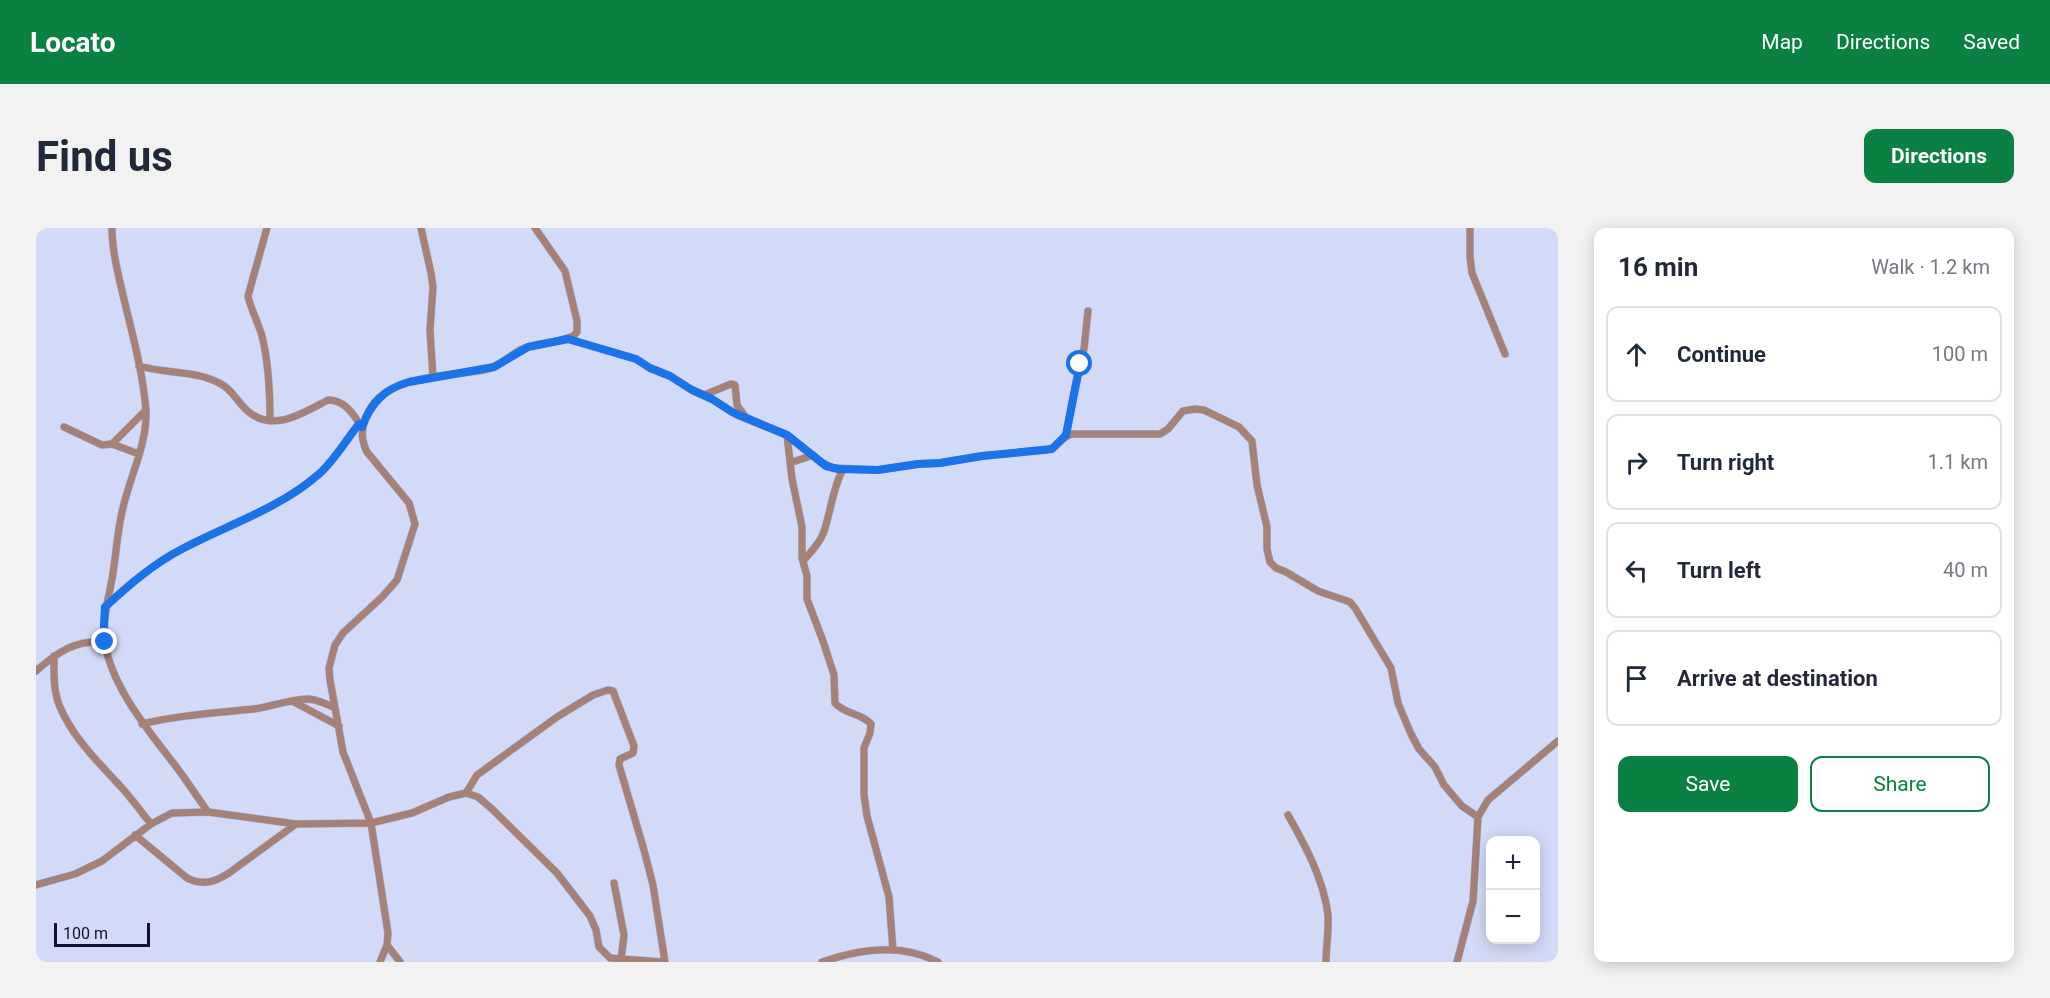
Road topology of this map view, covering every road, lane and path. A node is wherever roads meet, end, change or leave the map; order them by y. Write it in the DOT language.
graph roads {
  1 [pos="112,228"];
  2 [pos="267,228"];
  3 [pos="421,228"];
  4 [pos="535,228"];
  5 [pos="1471,228"];
  6 [pos="1088,311"];
  7 [pos="577,330"];
  8 [pos="568,339"];
  9 [pos="582,343"];
  10 [pos="1505,354"];
  11 [pos="139,366"];
  12 [pos="433,377"];
  13 [pos="704,395"];
  14 [pos="146,410"];
  15 [pos="747,418"];
  16 [pos="270,421"];
  17 [pos="360,425"];
  18 [pos="64,427"];
  19 [pos="787,435"];
  20 [pos="1066,435"];
  21 [pos="111,444"];
  22 [pos="139,454"];
  23 [pos="813,455"];
  24 [pos="790,463"];
  25 [pos="843,469"];
  26 [pos="803,561"];
  27 [pos="105,607"];
  28 [pos="105,642"];
  29 [pos="54,656"];
  30 [pos="36,671"];
  31 [pos="291,701"];
  32 [pos="335,708"];
  33 [pos="142,724"];
  34 [pos="339,726"];
  35 [pos="1558,741"];
  36 [pos="466,793"];
  37 [pos="208,812"];
  38 [pos="1288,815"];
  39 [pos="1478,817"];
  40 [pos="371,823"];
  41 [pos="151,824"];
  42 [pos="296,824"];
  43 [pos="135,835"];
  44 [pos="614,882"];
  45 [pos="36,885"];
  46 [pos="387,945"];
  47 [pos="893,951"];
  48 [pos="616,960"];
  49 [pos="380,962"];
  50 [pos="400,962"];
  51 [pos="663,962"];
  52 [pos="822,962"];
  53 [pos="938,962"];
  54 [pos="1326,962"];
  55 [pos="1457,962"];
  1 -- 11 [label="street"];
  2 -- 16 [label="street"];
  3 -- 12 [label="street"];
  4 -- 7 [label="street"];
  5 -- 10 [label="street"];
  6 -- 20 [label="street"];
  7 -- 8 [label="street"];
  7 -- 9 [label="street"];
  8 -- 9 [label="street"];
  8 -- 12 [label="street"];
  9 -- 13 [label="street"];
  11 -- 14 [label="street"];
  11 -- 16 [label="street"];
  12 -- 17 [label="street"];
  13 -- 15 [label="street"];
  13 -- 15 [label="street"];
  14 -- 21 [label="street"];
  14 -- 22 [label="street"];
  15 -- 19 [label="street"];
  16 -- 17 [label="street"];
  17 -- 27 [label="street"];
  17 -- 32 [label="street"];
  18 -- 21 [label="street"];
  19 -- 23 [label="street"];
  19 -- 24 [label="street"];
  20 -- 25 [label="street"];
  20 -- 39 [label="street"];
  21 -- 22 [label="street"];
  22 -- 27 [label="street"];
  23 -- 24 [label="street"];
  23 -- 25 [label="street"];
  24 -- 26 [label="street"];
  25 -- 26 [label="street"];
  26 -- 47 [label="street"];
  27 -- 28 [label="street"];
  28 -- 29 [label="street"];
  28 -- 33 [label="street"];
  29 -- 30 [label="street"];
  29 -- 41 [label="street"];
  31 -- 32 [label="street"];
  31 -- 33 [label="street"];
  31 -- 34 [label="street"];
  32 -- 34 [label="street"];
  33 -- 37 [label="street"];
  34 -- 40 [label="street"];
  35 -- 39 [label="street"];
  36 -- 40 [label="street"];
  36 -- 48 [label="street"];
  36 -- 51 [label="street"];
  37 -- 41 [label="street"];
  37 -- 42 [label="street"];
  38 -- 54 [label="street"];
  39 -- 55 [label="street"];
  40 -- 42 [label="street"];
  40 -- 46 [label="street"];
  41 -- 43 [label="street"];
  42 -- 43 [label="street"];
  43 -- 45 [label="street"];
  44 -- 48 [label="street"];
  46 -- 49 [label="street"];
  46 -- 50 [label="street"];
  47 -- 52 [label="street"];
  47 -- 53 [label="street"];
  48 -- 51 [label="street"];
}
